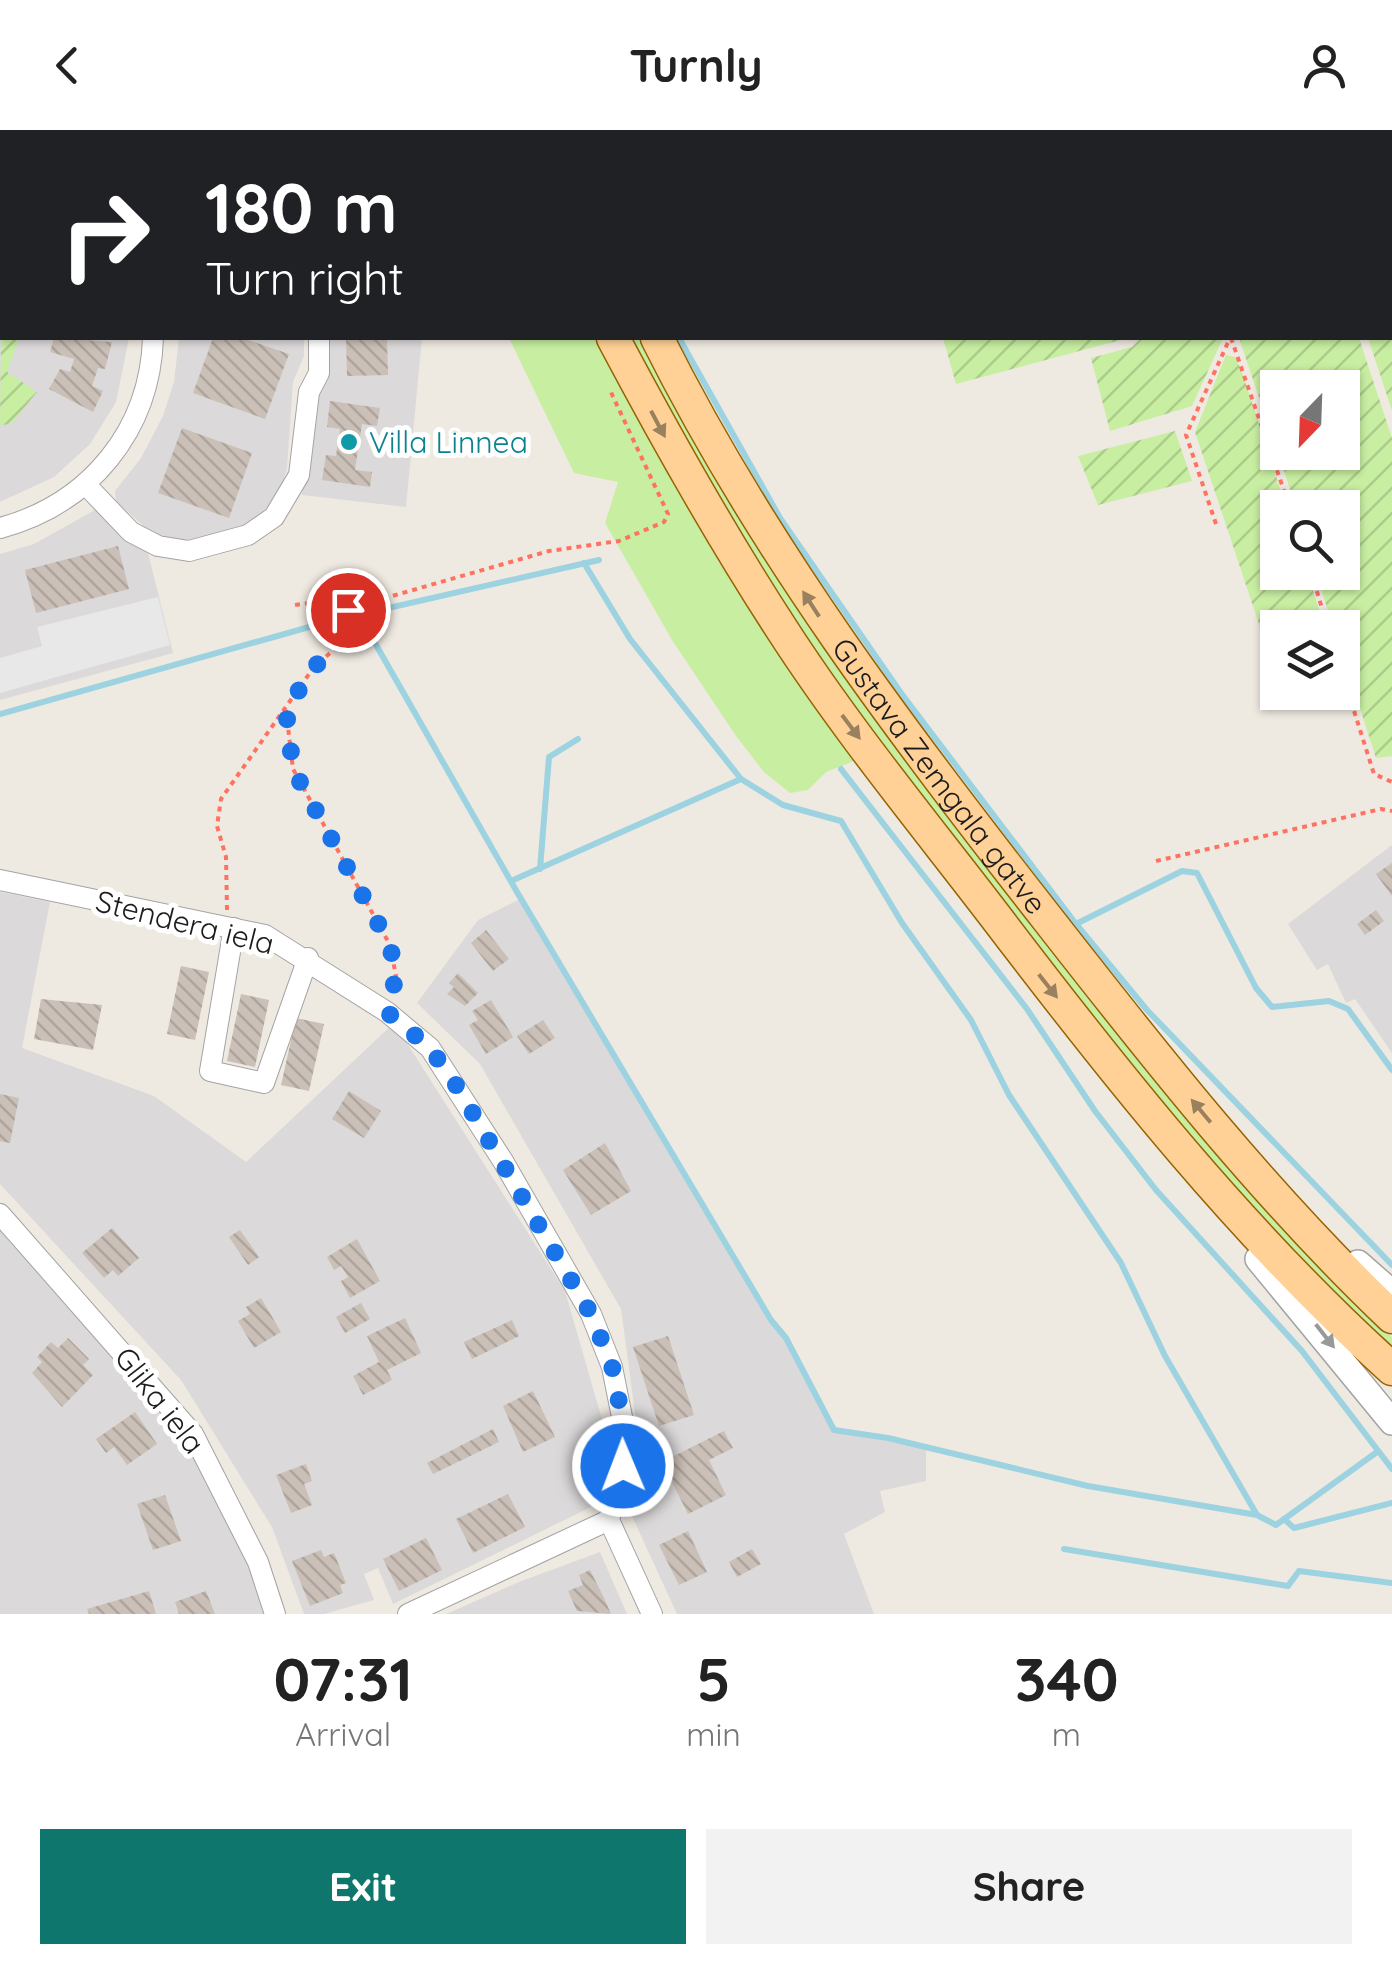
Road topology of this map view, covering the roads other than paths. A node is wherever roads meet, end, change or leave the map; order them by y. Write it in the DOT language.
graph roads {
  1 [pos="153,340"];
  2 [pos="318,340"];
  3 [pos="614,340"];
  4 [pos="658,340"];
  5 [pos="86,484"];
  6 [pos="0,528"];
  7 [pos="0,880"];
  8 [pos="234,928"];
  9 [pos="308,958"];
  10 [pos="1137,1096"];
  11 [pos="1266,1184"];
  12 [pos="0,1214"];
  13 [pos="1392,1293"];
  14 [pos="1392,1318"];
  15 [pos="1392,1369"];
  16 [pos="1392,1422"];
  17 [pos="609,1520"];
  18 [pos="275,1614"];
  19 [pos="408,1614"];
  20 [pos="652,1614"];
  1 -- 5 [label="street"];
  2 -- 5 [label="street"];
  3 -- 10 [label="main road, Gustava Zemgala gatve, one-way"];
  11 -- 4 [label="main road, Gustava Zemgala gatve, one-way"];
  5 -- 6 [label="street"];
  7 -- 8 [label="street, Stendera iela"];
  8 -- 9 [label="street, Stendera iela"];
  8 -- 9 [label="street"];
  9 -- 17 [label="street, Stendera iela"];
  10 -- 15 [label="main road, Gustava Zemgala gatve"];
  10 -- 16 [label="street, Gustava Zemgala gatve, one-way"];
  11 -- 13 [label="street, Gustava Zemgala gatve"];
  11 -- 14 [label="main road, Gustava Zemgala gatve"];
  12 -- 18 [label="street, Glika iela"];
  17 -- 19 [label="street"];
  17 -- 20 [label="street"];
}
